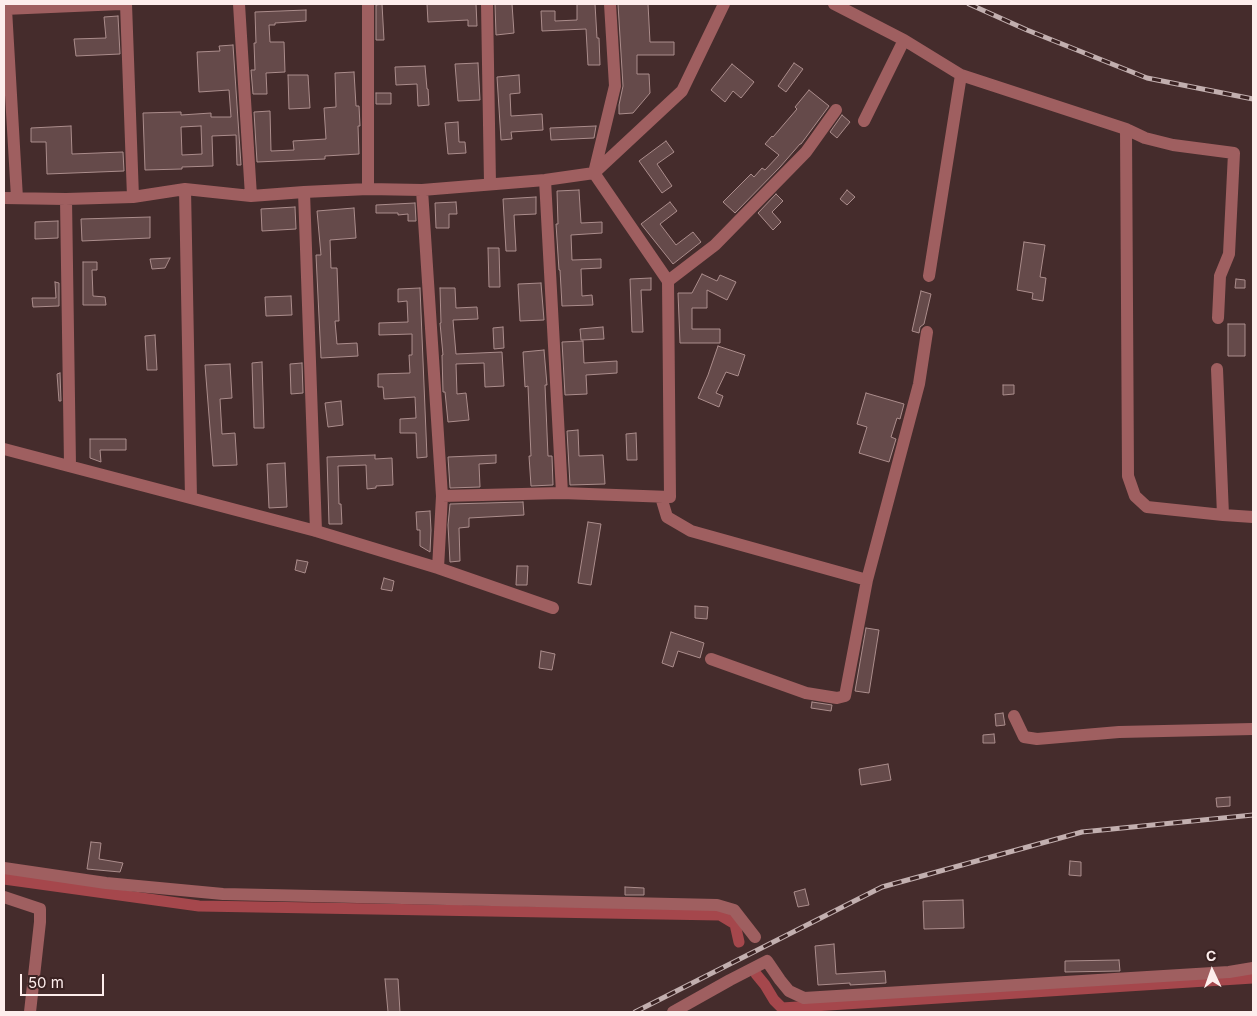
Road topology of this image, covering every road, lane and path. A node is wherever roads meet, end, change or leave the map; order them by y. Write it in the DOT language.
graph roads {
  1 [pos="100,4"];
  2 [pos="121,4"];
  3 [pos="126,4"];
  4 [pos="239,4"];
  5 [pos="368,4"];
  6 [pos="486,4"];
  7 [pos="610,4"];
  8 [pos="724,4"];
  9 [pos="834,4"];
  10 [pos="5,9"];
  11 [pos="904,40"];
  12 [pos="961,75"];
  13 [pos="836,110"];
  14 [pos="864,121"];
  15 [pos="1126,129"];
  16 [pos="594,173"];
  17 [pos="545,180"];
  18 [pos="490,184"];
  19 [pos="368,189"];
  20 [pos="185,190"];
  21 [pos="422,190"];
  22 [pos="304,192"];
  23 [pos="251,196"];
  24 [pos="133,197"];
  25 [pos="10,198"];
  26 [pos="66,199"];
  27 [pos="929,276"];
  28 [pos="668,281"];
  29 [pos="1218,318"];
  30 [pos="927,332"];
  31 [pos="1216,369"];
  32 [pos="4,449"];
  33 [pos="70,465"];
  34 [pos="562,493"];
  35 [pos="442,496"];
  36 [pos="661,497"];
  37 [pos="190,498"];
  38 [pos="1224,515"];
  39 [pos="1253,516"];
  40 [pos="316,531"];
  41 [pos="438,568"];
  42 [pos="867,580"];
  43 [pos="552,608"];
  44 [pos="711,659"];
  45 [pos="1014,716"];
  46 [pos="1253,729"];
  47 [pos="4,868"];
  48 [pos="4,897"];
  49 [pos="755,937"];
  50 [pos="1253,968"];
  51 [pos="30,1012"];
  52 [pos="673,1012"];
  1 -- 2 [label="street"];
  1 -- 10 [label="street"];
  3 -- 24 [label="street"];
  4 -- 23 [label="street"];
  5 -- 19 [label="street"];
  6 -- 18 [label="street"];
  7 -- 16 [label="street"];
  8 -- 16 [label="street"];
  9 -- 11 [label="street"];
  10 -- 25 [label="street"];
  11 -- 12 [label="street"];
  11 -- 14 [label="street"];
  12 -- 15 [label="street"];
  12 -- 27 [label="street"];
  13 -- 28 [label="street"];
  15 -- 29 [label="street"];
  15 -- 38 [label="street"];
  16 -- 17 [label="street"];
  16 -- 28 [label="street"];
  17 -- 18 [label="street"];
  17 -- 34 [label="street"];
  18 -- 21 [label="street"];
  19 -- 21 [label="street"];
  19 -- 22 [label="street"];
  20 -- 23 [label="street"];
  20 -- 24 [label="street"];
  20 -- 37 [label="street"];
  21 -- 35 [label="street"];
  22 -- 23 [label="street"];
  22 -- 40 [label="street"];
  24 -- 26 [label="street"];
  25 -- 26 [label="street"];
  26 -- 33 [label="street"];
  28 -- 36 [label="street"];
  30 -- 42 [label="street"];
  31 -- 38 [label="street"];
  32 -- 33 [label="street"];
  33 -- 37 [label="street"];
  34 -- 35 [label="street"];
  34 -- 36 [label="street"];
  35 -- 41 [label="street"];
  36 -- 42 [label="street"];
  37 -- 40 [label="street"];
  38 -- 39 [label="street"];
  40 -- 41 [label="street"];
  41 -- 43 [label="street"];
  42 -- 44 [label="street"];
  45 -- 46 [label="street"];
  47 -- 49 [label="street"];
  48 -- 51 [label="street"];
  50 -- 52 [label="street"];
}
